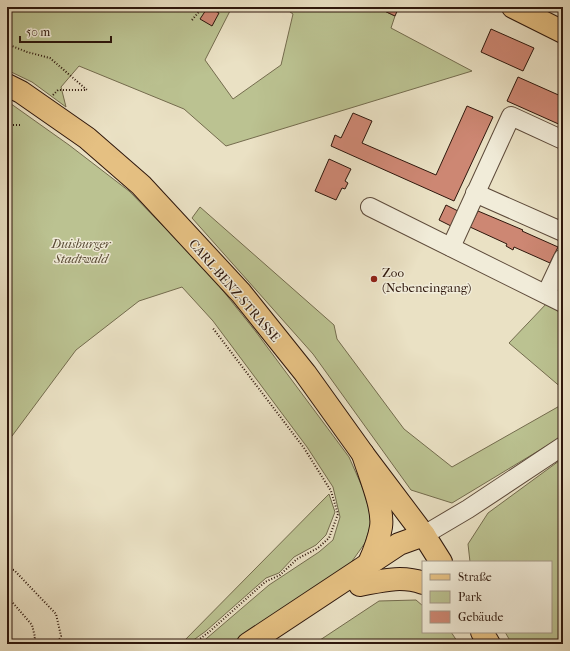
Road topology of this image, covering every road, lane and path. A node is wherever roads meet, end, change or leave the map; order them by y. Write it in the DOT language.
graph roads {
  1 [pos="203,7"];
  2 [pos="513,7"];
  3 [pos="192,20"];
  4 [pos="563,32"];
  5 [pos="7,44"];
  6 [pos="7,85"];
  7 [pos="43,107"];
  8 [pos="7,125"];
  9 [pos="20,125"];
  10 [pos="563,140"];
  11 [pos="475,193"];
  12 [pos="370,207"];
  13 [pos="563,232"];
  14 [pos="451,247"];
  15 [pos="563,258"];
  16 [pos="546,294"];
  17 [pos="563,303"];
  18 [pos="212,327"];
  19 [pos="563,446"];
  20 [pos="363,454"];
  21 [pos="424,535"];
  22 [pos="439,561"];
  23 [pos="369,563"];
  24 [pos="7,569"];
  25 [pos="422,583"];
  26 [pos="360,585"];
  27 [pos="7,596"];
  28 [pos="483,633"];
  29 [pos="33,644"];
  30 [pos="57,644"];
  31 [pos="193,644"];
  32 [pos="248,644"];
  33 [pos="270,644"];
  34 [pos="489,644"];
  1 -- 3 [label="path"];
  2 -- 4 [label="main road"];
  5 -- 7 [label="path"];
  6 -- 7 [label="main road, CARL-BENZ-STRASSE"];
  7 -- 20 [label="main road, CARL-BENZ-STRASSE"];
  8 -- 9 [label="path"];
  10 -- 11 [label="street"];
  11 -- 13 [label="street"];
  11 -- 14 [label="street"];
  12 -- 14 [label="street"];
  14 -- 16 [label="street"];
  15 -- 16 [label="street"];
  16 -- 17 [label="street"];
  18 -- 31 [label="path"];
  19 -- 21 [label="street"];
  20 -- 21 [label="main road, CARL-BENZ-STRASSE"];
  20 -- 23 [label="main road"];
  21 -- 22 [label="main road, CARL-BENZ-STRASSE"];
  21 -- 23 [label="main road"];
  21 -- 26 [label="main road"];
  23 -- 32 [label="main road"];
  24 -- 30 [label="path"];
  25 -- 26 [label="main road"];
  26 -- 33 [label="main road"];
  27 -- 29 [label="path"];
  28 -- 34 [label="main road"];
}
